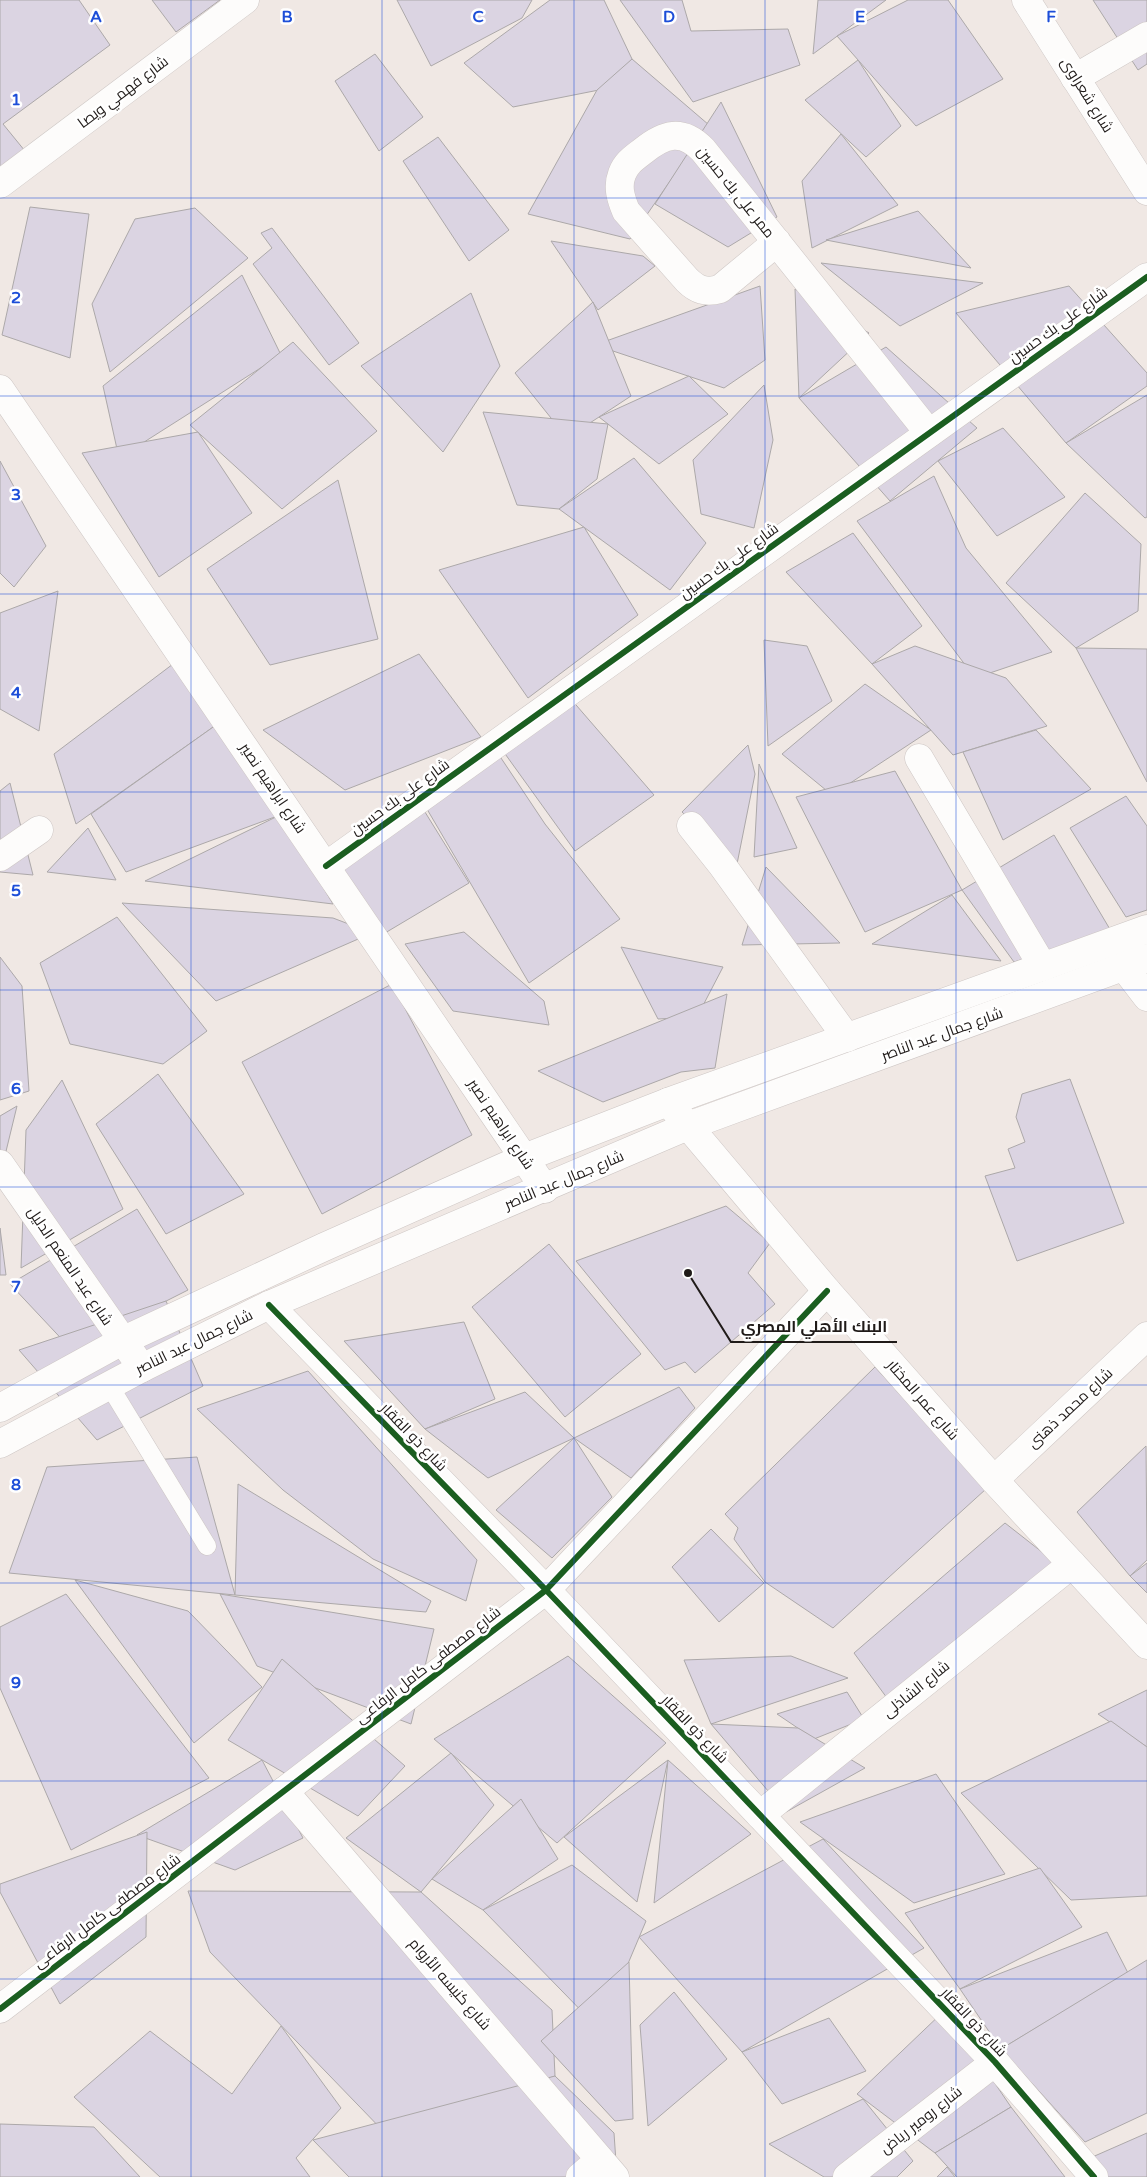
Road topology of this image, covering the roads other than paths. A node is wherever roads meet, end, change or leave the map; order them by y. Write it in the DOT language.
graph roads {
  1 [pos="245,0"];
  2 [pos="1026,0"];
  3 [pos="1147,36"];
  4 [pos="1075,78"];
  5 [pos="0,184"];
  6 [pos="1147,190"];
  7 [pos="777,242"];
  8 [pos="1147,277"];
  9 [pos="0,389"];
  10 [pos="929,434"];
  11 [pos="919,758"];
  12 [pos="691,826"];
  13 [pos="39,830"];
  14 [pos="0,857"];
  15 [pos="326,866"];
  16 [pos="1147,929"];
  17 [pos="1136,962"];
  18 [pos="1043,967"];
  19 [pos="1147,997"];
  20 [pos="847,1038"];
  21 [pos="668,1102"];
  22 [pos="688,1126"];
  23 [pos="524,1158"];
  24 [pos="0,1164"];
  25 [pos="545,1189"];
  26 [pos="827,1291"];
  27 [pos="269,1305"];
  28 [pos="1147,1336"];
  29 [pos="122,1341"];
  30 [pos="142,1368"];
  31 [pos="109,1385"];
  32 [pos="0,1408"];
  33 [pos="0,1444"];
  34 [pos="994,1480"];
  35 [pos="207,1546"];
  36 [pos="1072,1564"];
  37 [pos="546,1590"];
  38 [pos="1147,1646"];
  39 [pos="284,1791"];
  40 [pos="760,1815"];
  41 [pos="0,2009"];
  42 [pos="995,2062"];
  43 [pos="598,2171"];
  44 [pos="847,2177"];
  45 [pos="1094,2177"];
  1 -- 5 [label="street, شارع فهمي ويصا"];
  2 -- 4 [label="street, شارع شعراوى"];
  3 -- 4 [label="street"];
  4 -- 6 [label="street, شارع شعراوى"];
  7 -- 7 [label="street, ممر على بك حسين"];
  7 -- 10 [label="street, ممر على بك حسين"];
  8 -- 10 [label="street, شارع على بك حسين"];
  9 -- 15 [label="street, شارع ابراهيم نصير"];
  10 -- 15 [label="street, شارع على بك حسين"];
  11 -- 18 [label="street"];
  12 -- 20 [label="street"];
  13 -- 14 [label="street"];
  15 -- 23 [label="street, شارع ابراهيم نصير"];
  16 -- 18 [label="street, شارع جمال عبد الناصر"];
  17 -- 19 [label="street"];
  17 -- 22 [label="street, شارع جمال عبد الناصر"];
  18 -- 20 [label="street, شارع جمال عبد الناصر"];
  20 -- 21 [label="street, شارع جمال عبد الناصر"];
  21 -- 22 [label="street, شارع عمر المختار"];
  21 -- 23 [label="street, شارع جمال عبد الناصر"];
  22 -- 25 [label="street, شارع جمال عبد الناصر"];
  22 -- 26 [label="street, شارع عمر المختار"];
  23 -- 25 [label="street, شارع ابراهيم نصير"];
  23 -- 29 [label="street, شارع جمال عبد الناصر"];
  24 -- 29 [label="street, شارع عبد المنعم الدليل"];
  25 -- 27 [label="street, شارع جمال عبد الناصر"];
  26 -- 34 [label="street, شارع عمر المختار"];
  26 -- 37 [label="street, شارع مصطفى كامل الرفاعى"];
  27 -- 30 [label="street, شارع جمال عبد الناصر"];
  27 -- 37 [label="street, شارع ذو الفقار"];
  28 -- 34 [label="street, شارع محمد ذهنى"];
  29 -- 30 [label="street, شارع عبد المنعم الدليل"];
  29 -- 32 [label="street, شارع جمال عبد الناصر"];
  30 -- 31 [label="street, شارع جمال عبد الناصر"];
  31 -- 33 [label="street, شارع جمال عبد الناصر"];
  31 -- 35 [label="lane"];
  34 -- 36 [label="street, شارع عمر المختار"];
  36 -- 38 [label="street, شارع عمر المختار"];
  36 -- 40 [label="street, شارع الشاذلى"];
  37 -- 39 [label="street, شارع مصطفى كامل الرفاعى"];
  37 -- 40 [label="street, شارع ذو الفقار"];
  39 -- 41 [label="street, شارع مصطفى كامل الرفاعى"];
  39 -- 43 [label="street, شارع كنيسه الأروام"];
  40 -- 42 [label="street, شارع ذو الفقار"];
  42 -- 44 [label="street, شارع رومير رياض"];
  42 -- 45 [label="street, شارع ذو الفقار"];
}
